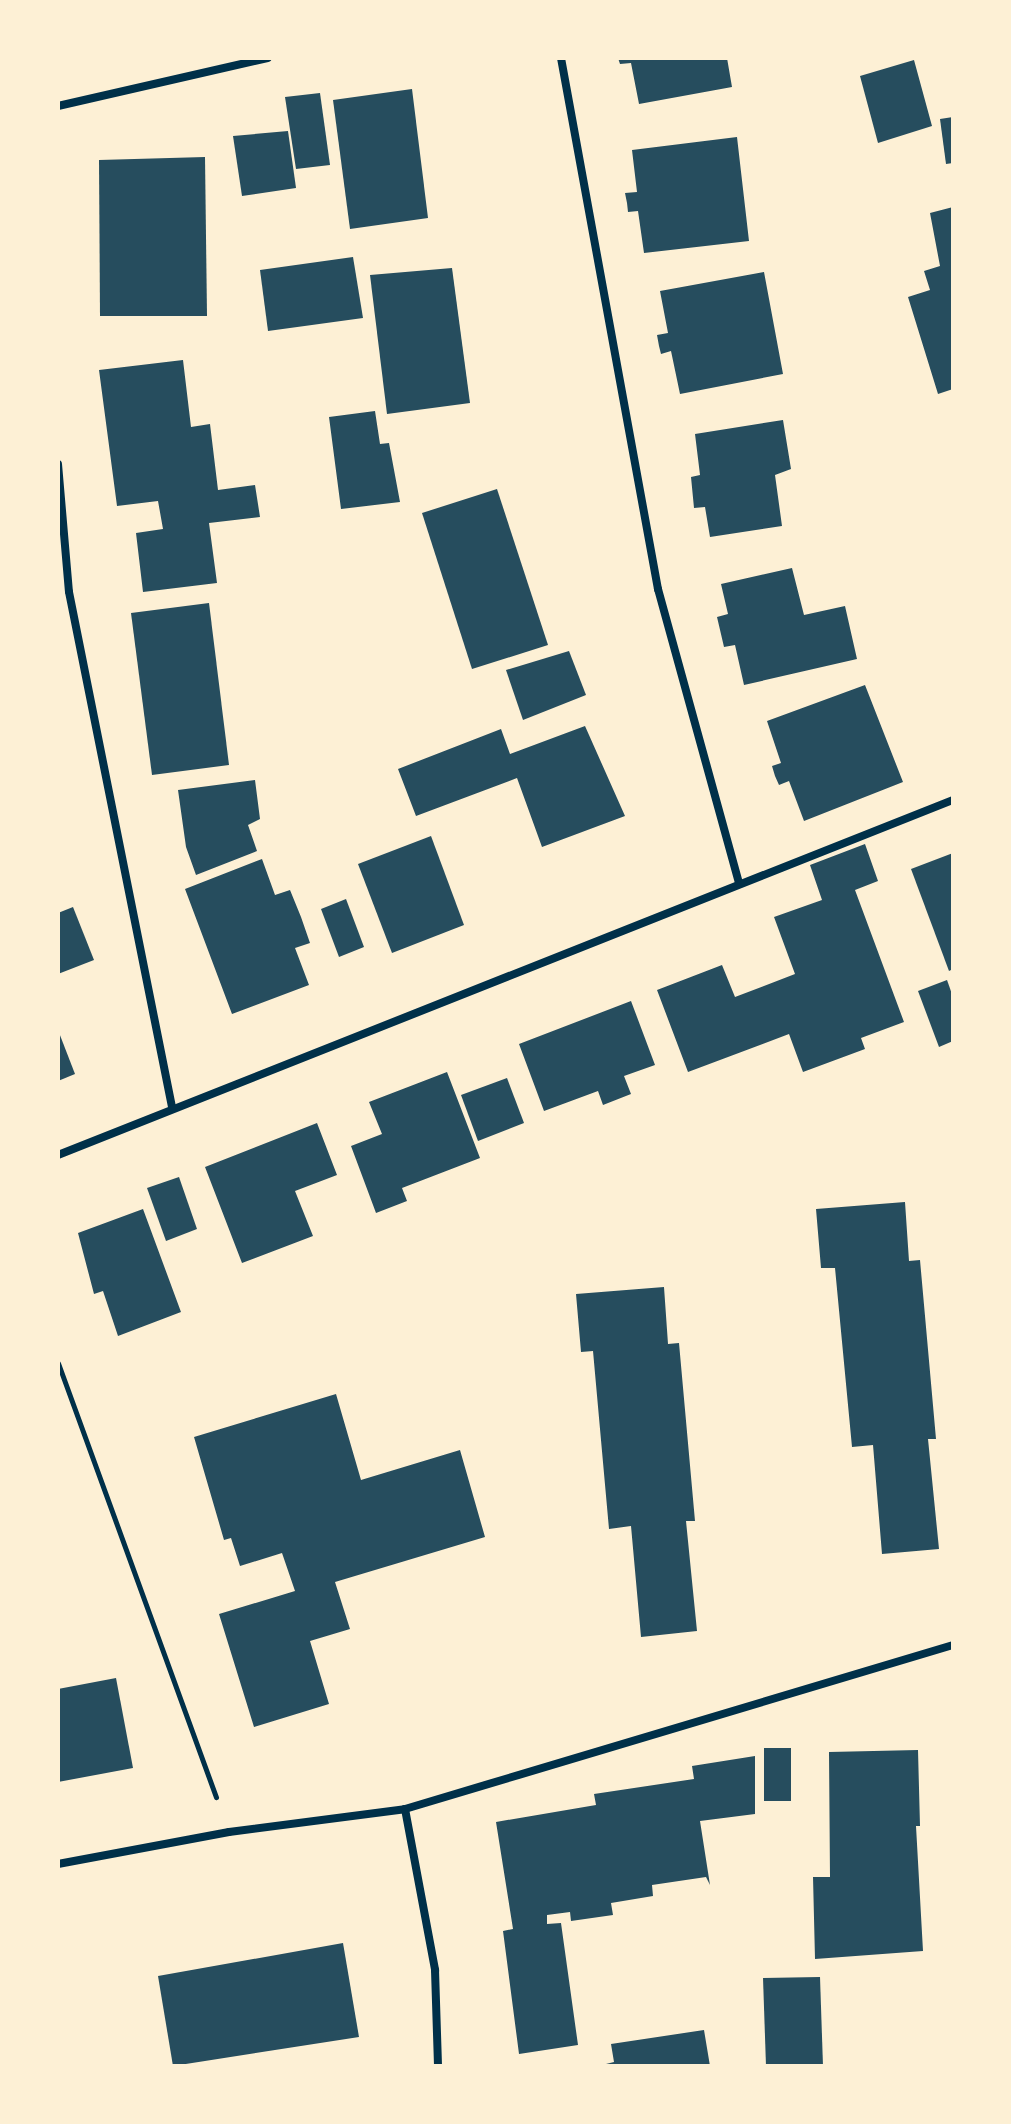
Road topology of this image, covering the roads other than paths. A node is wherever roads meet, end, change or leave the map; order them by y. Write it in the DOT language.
graph roads {
  1 [pos="268,58"];
  2 [pos="561,58"];
  3 [pos="58,106"];
  4 [pos="58,464"];
  5 [pos="953,800"];
  6 [pos="739,883"];
  7 [pos="172,1107"];
  8 [pos="58,1155"];
  9 [pos="953,1645"];
  10 [pos="405,1809"];
  11 [pos="58,1864"];
  12 [pos="438,2066"];
  1 -- 3 [label="street"];
  2 -- 6 [label="street"];
  4 -- 7 [label="street"];
  5 -- 6 [label="street"];
  6 -- 7 [label="street"];
  7 -- 8 [label="street"];
  9 -- 10 [label="street"];
  10 -- 11 [label="street"];
  10 -- 12 [label="street"];
}
